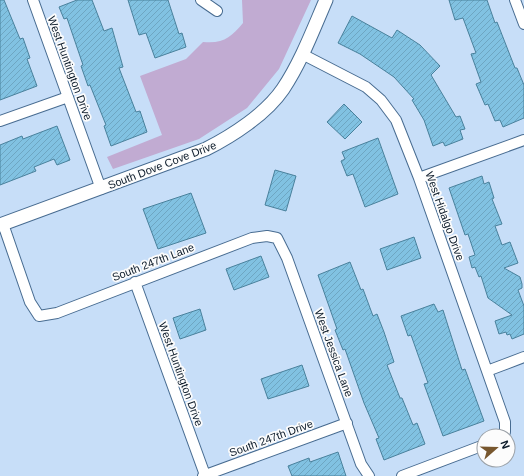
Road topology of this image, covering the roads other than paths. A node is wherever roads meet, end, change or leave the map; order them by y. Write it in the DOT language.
graph roads {
  1 [pos="33,0"];
  2 [pos="200,0"];
  3 [pos="326,0"];
  4 [pos="515,0"];
  5 [pos="217,11"];
  6 [pos="524,24"];
  7 [pos="302,54"];
  8 [pos="68,97"];
  9 [pos="0,121"];
  10 [pos="524,140"];
  11 [pos="419,178"];
  12 [pos="101,189"];
  13 [pos="1,225"];
  14 [pos="277,238"];
  15 [pos="135,282"];
  16 [pos="524,357"];
  17 [pos="487,371"];
  18 [pos="347,423"];
  19 [pos="504,428"];
  20 [pos="476,448"];
  21 [pos="204,476"];
  22 [pos="369,476"];
  23 [pos="402,476"];
  1 -- 8 [label="street, West Huntington Drive"];
  2 -- 5 [label="street"];
  3 -- 7 [label="street, South Dove Cove Drive"];
  4 -- 6 [label="street"];
  7 -- 11 [label="street, West Hidalgo Drive"];
  7 -- 12 [label="street, South Dove Cove Drive"];
  8 -- 9 [label="street"];
  8 -- 12 [label="street, West Huntington Drive"];
  10 -- 11 [label="street"];
  11 -- 17 [label="street, West Hidalgo Drive"];
  12 -- 13 [label="street, South Dove Cove Drive"];
  13 -- 15 [label="street, South 247th Lane"];
  14 -- 15 [label="street, South 247th Lane"];
  14 -- 18 [label="street, West Jessica Lane"];
  15 -- 21 [label="street, West Huntington Drive"];
  16 -- 17 [label="street"];
  17 -- 19 [label="street, West Hidalgo Drive"];
  18 -- 21 [label="street, South 247th Drive"];
  18 -- 22 [label="street, West Jessica Lane"];
  20 -- 23 [label="street"];
}
